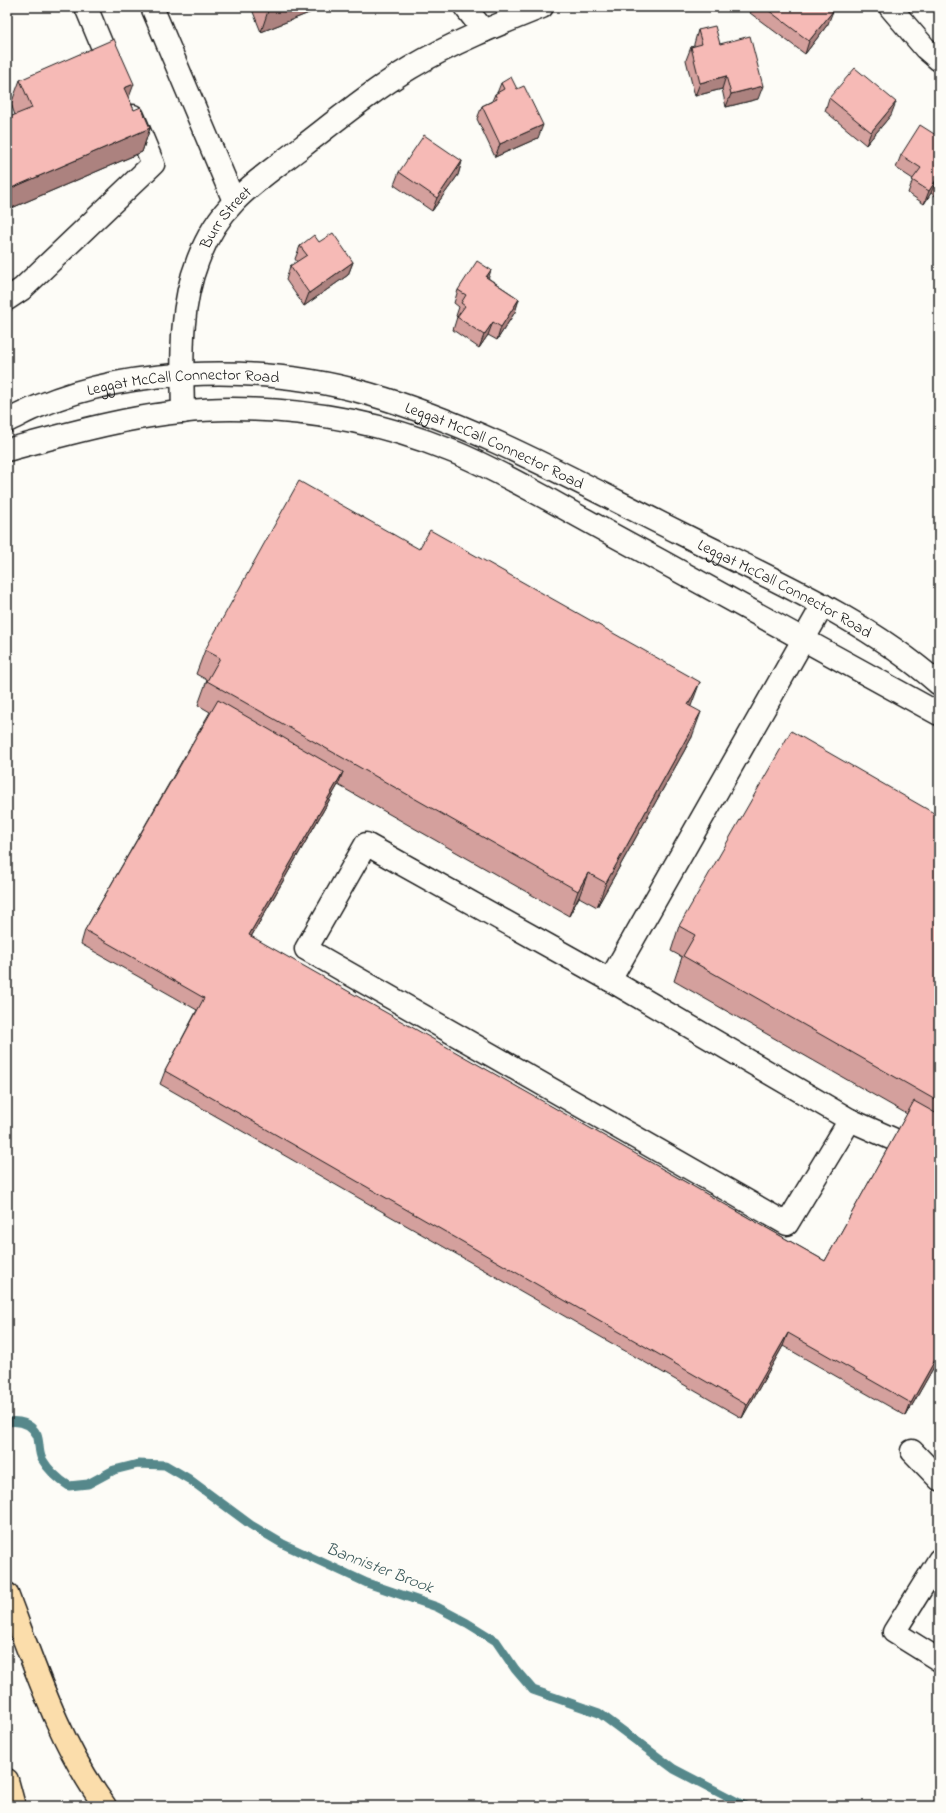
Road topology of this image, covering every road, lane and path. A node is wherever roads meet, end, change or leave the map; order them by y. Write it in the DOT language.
graph roads {
  1 [pos="86,7"];
  2 [pos="152,7"];
  3 [pos="465,7"];
  4 [pos="542,7"];
  5 [pos="890,7"];
  6 [pos="484,30"];
  7 [pos="939,60"];
  8 [pos="234,201"];
  9 [pos="7,298"];
  10 [pos="182,375"];
  11 [pos="183,412"];
  12 [pos="7,421"];
  13 [pos="7,450"];
  14 [pos="823,605"];
  15 [pos="803,639"];
  16 [pos="939,684"];
  17 [pos="939,714"];
  18 [pos="610,980"];
  19 [pos="850,1120"];
  20 [pos="895,1140"];
  21 [pos="912,1451"];
  22 [pos="939,1479"];
  23 [pos="939,1560"];
  24 [pos="7,1594"];
  25 [pos="939,1660"];
  26 [pos="7,1780"];
  27 [pos="14,1806"];
  28 [pos="105,1806"];
  1 -- 9 [label="street"];
  2 -- 8 [label="street"];
  3 -- 6 [label="street"];
  4 -- 6 [label="street, Burr Street"];
  5 -- 7 [label="street"];
  6 -- 8 [label="street, Burr Street"];
  8 -- 10 [label="street, Burr Street"];
  10 -- 11 [label="street, Burr Street"];
  10 -- 12 [label="street, Leggat McCall Connector Road"];
  10 -- 14 [label="street, Leggat McCall Connector Road"];
  11 -- 13 [label="street"];
  11 -- 15 [label="street, Leggat McCall Connector Road"];
  14 -- 15 [label="street"];
  14 -- 16 [label="street, Leggat McCall Connector Road"];
  15 -- 17 [label="street, Leggat McCall Connector Road"];
  15 -- 18 [label="street"];
  18 -- 19 [label="street"];
  18 -- 19 [label="street"];
  19 -- 20 [label="street"];
  21 -- 22 [label="street"];
  23 -- 25 [label="street"];
  24 -- 28 [label="main road"];
  26 -- 27 [label="main road"];
}
